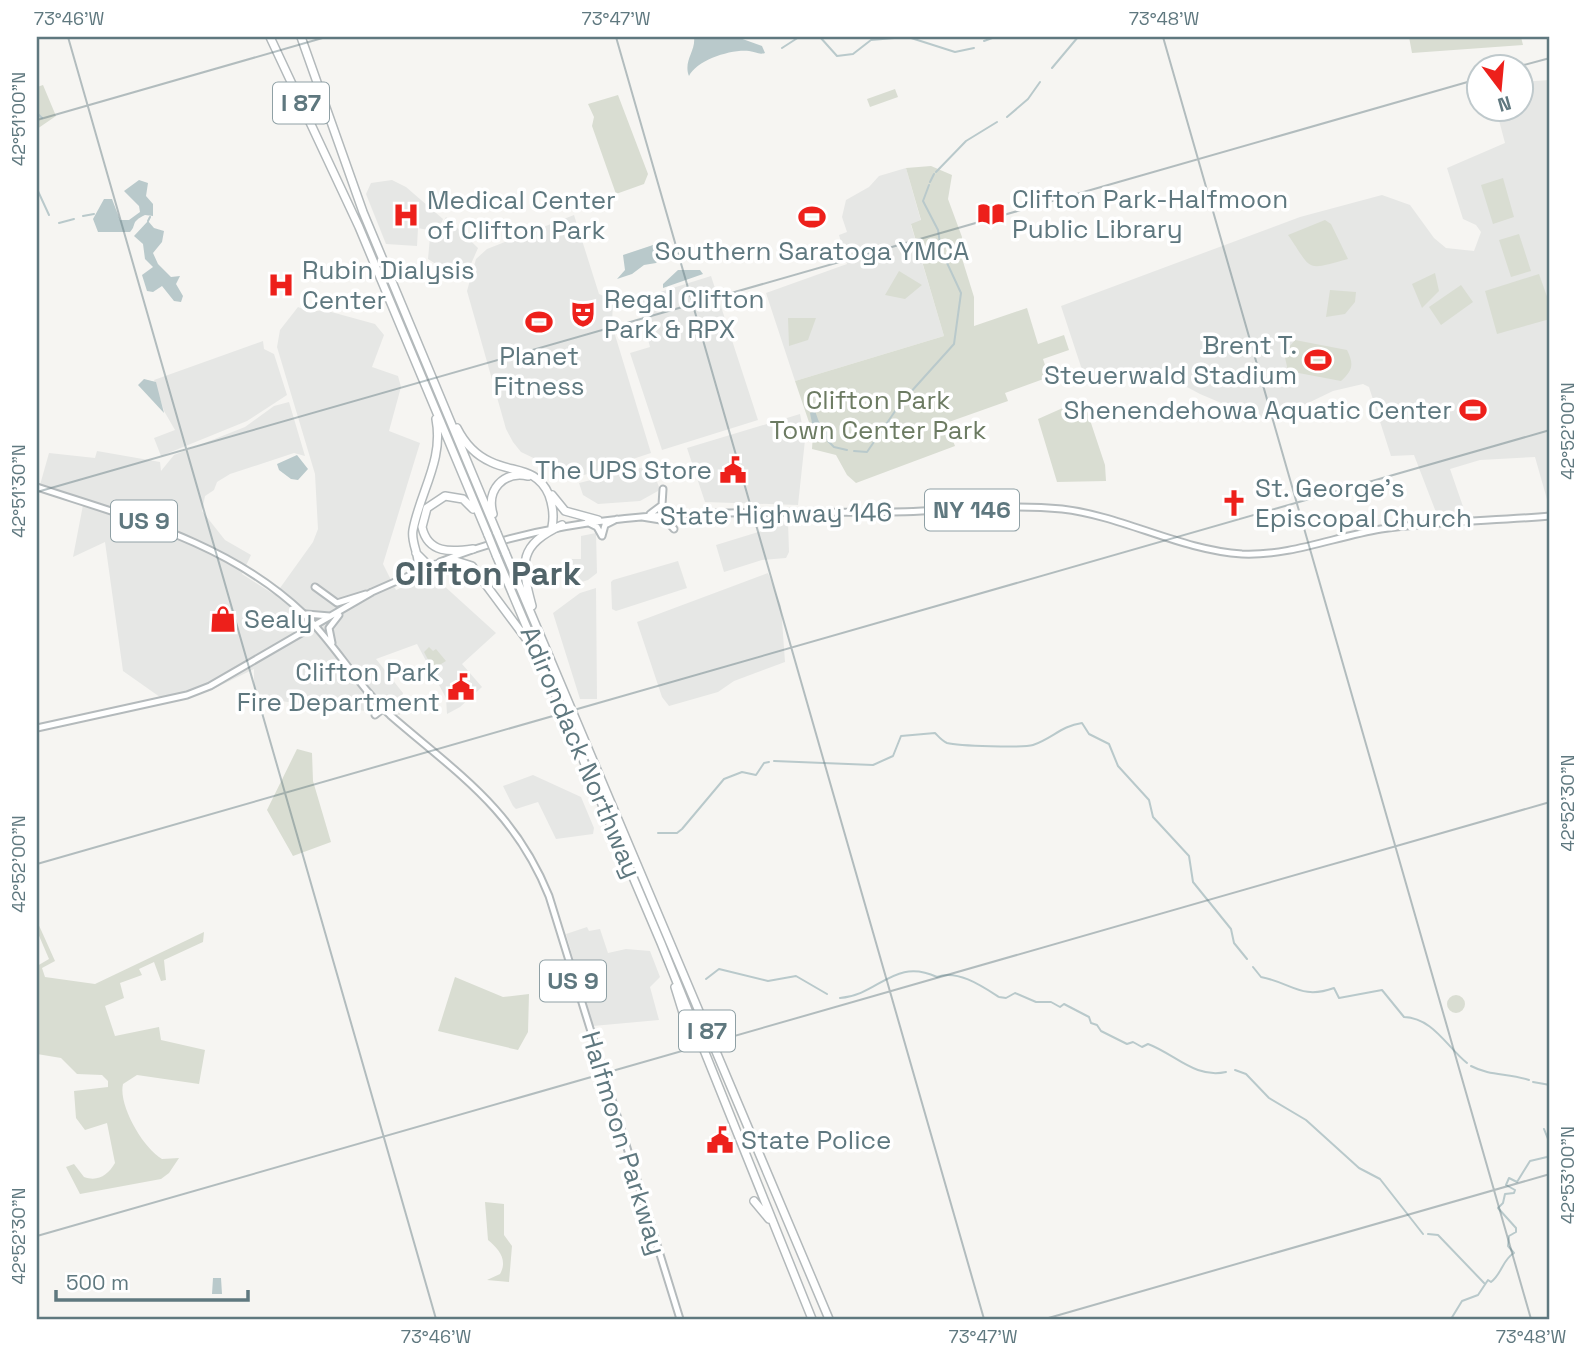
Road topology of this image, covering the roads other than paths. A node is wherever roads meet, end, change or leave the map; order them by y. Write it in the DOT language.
graph roads {
  1 [pos="270,37"];
  2 [pos="301,37"];
  3 [pos="433,401"];
  4 [pos="442,404"];
  5 [pos="540,479"];
  6 [pos="37,487"];
  7 [pos="663,489"];
  8 [pos="639,516"];
  9 [pos="647,516"];
  10 [pos="1550,516"];
  11 [pos="622,518"];
  12 [pos="598,520"];
  13 [pos="492,521"];
  14 [pos="585,521"];
  15 [pos="562,525"];
  16 [pos="550,528"];
  17 [pos="674,528"];
  18 [pos="487,533"];
  19 [pos="473,549"];
  20 [pos="416,553"];
  21 [pos="429,566"];
  22 [pos="415,572"];
  23 [pos="315,587"];
  24 [pos="372,592"];
  25 [pos="346,608"];
  26 [pos="303,613"];
  27 [pos="332,616"];
  28 [pos="534,620"];
  29 [pos="315,626"];
  30 [pos="334,649"];
  31 [pos="548,673"];
  32 [pos="380,704"];
  33 [pos="375,715"];
  34 [pos="37,728"];
  35 [pos="661,943"];
  36 [pos="688,1029"];
  37 [pos="754,1201"];
  38 [pos="784,1249"];
  39 [pos="679,1316"];
  40 [pos="812,1319"];
  41 [pos="829,1319"];
  1 -- 3 [label="highway, Adirondack Northway / I 87"];
  2 -- 4 [label="highway, Adirondack Northway / I 87"];
  3 -- 18 [label="highway, Adirondack Northway / I 87"];
  3 -- 20 [label="highway"];
  4 -- 5 [label="highway"];
  4 -- 13 [label="highway, Adirondack Northway / I 87"];
  5 -- 12 [label="highway"];
  5 -- 16 [label="highway"];
  6 -- 26 [label="main road, Halfmoon Parkway / US 9"];
  7 -- 9 [label="main road"];
  8 -- 9 [label="main road, State Highway 146 / NY 146"];
  8 -- 11 [label="main road, State Highway 146 / NY 146"];
  8 -- 17 [label="main road"];
  9 -- 10 [label="main road, State Highway 146 / NY 146"];
  11 -- 12 [label="main road, State Highway 146 / NY 146"];
  11 -- 14 [label="main road"];
  12 -- 14 [label="main road, State Highway 146 / NY 146"];
  13 -- 16 [label="highway"];
  13 -- 28 [label="highway, Adirondack Northway / I 87, bridge"];
  14 -- 15 [label="main road, State Highway 146 / NY 146"];
  15 -- 16 [label="main road, State Highway 146 / NY 146"];
  15 -- 28 [label="highway"];
  16 -- 19 [label="main road, State Highway 146 / NY 146"];
  18 -- 19 [label="highway"];
  18 -- 31 [label="highway, Adirondack Northway / I 87, bridge"];
  19 -- 21 [label="main road, State Highway 146 / NY 146"];
  20 -- 21 [label="highway"];
  20 -- 22 [label="highway"];
  21 -- 22 [label="main road, State Highway 146 / NY 146"];
  21 -- 31 [label="highway"];
  22 -- 24 [label="main road, State Highway 146 / NY 146"];
  23 -- 24 [label="main road"];
  24 -- 25 [label="main road, State Highway 146 / NY 146"];
  25 -- 27 [label="main road, State Highway 146 / NY 146"];
  25 -- 30 [label="main road"];
  26 -- 27 [label="main road"];
  26 -- 29 [label="main road, Halfmoon Parkway / US 9"];
  27 -- 29 [label="main road, State Highway 146 / NY 146"];
  28 -- 41 [label="highway, Adirondack Northway / I 87"];
  29 -- 30 [label="main road, Halfmoon Parkway / US 9"];
  29 -- 34 [label="main road, State Highway 146 / NY 146"];
  30 -- 32 [label="main road, Halfmoon Parkway / US 9"];
  31 -- 35 [label="highway, Adirondack Northway / I 87"];
  32 -- 33 [label="main road"];
  32 -- 39 [label="main road, Halfmoon Parkway / US 9"];
  35 -- 36 [label="highway"];
  35 -- 38 [label="highway, Adirondack Northway / I 87"];
  37 -- 38 [label="highway"];
  38 -- 40 [label="highway, Adirondack Northway / I 87"];
}
